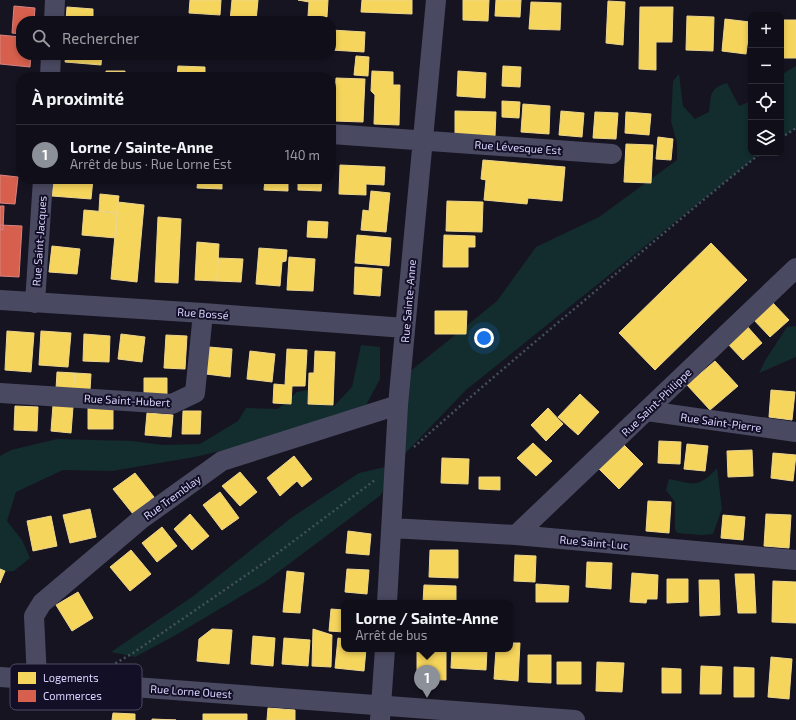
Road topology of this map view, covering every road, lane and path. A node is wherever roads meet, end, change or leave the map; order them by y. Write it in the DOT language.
graph roads {
  1 [pos="55,0"];
  2 [pos="436,0"];
  3 [pos="54,16"];
  4 [pos="51,60"];
  5 [pos="50,72"];
  6 [pos="796,128"];
  7 [pos="336,134"];
  8 [pos="784,136"];
  9 [pos="423,140"];
  10 [pos="612,154"];
  11 [pos="757,156"];
  12 [pos="43,184"];
  13 [pos="796,268"];
  14 [pos="0,300"];
  15 [pos="34,303"];
  16 [pos="203,313"];
  17 [pos="405,328"];
  18 [pos="0,393"];
  19 [pos="398,405"];
  20 [pos="647,411"];
  21 [pos="796,432"];
  22 [pos="394,465"];
  23 [pos="392,528"];
  24 [pos="516,535"];
  25 [pos="796,560"];
  26 [pos="387,600"];
  27 [pos="385,652"];
  28 [pos="36,664"];
  29 [pos="115,664"];
  30 [pos="7,677"];
  31 [pos="142,689"];
  32 [pos="0,693"];
  33 [pos="381,713"];
  34 [pos="575,720"];
  1 -- 3 [label="street"];
  2 -- 9 [label="street, Rue Sainte-Anne"];
  4 -- 5 [label="street"];
  6 -- 8 [label="path"];
  7 -- 9 [label="street, Rue Lévesque Est"];
  9 -- 10 [label="street, Rue Lévesque Est"];
  9 -- 17 [label="street, Rue Sainte-Anne"];
  11 -- 22 [label="path"];
  12 -- 15 [label="street, Rue Saint-Jacques"];
  13 -- 20 [label="street, Rue Saint-Philippe"];
  14 -- 15 [label="street, Rue Bossé"];
  15 -- 16 [label="street, Rue Bossé"];
  16 -- 17 [label="street, Rue Bossé"];
  16 -- 18 [label="street, Rue Saint-Hubert"];
  17 -- 19 [label="street, Rue Sainte-Anne"];
  19 -- 22 [label="street, Rue Sainte-Anne"];
  19 -- 28 [label="street, Rue Tremblay"];
  20 -- 21 [label="street, Rue Saint-Pierre"];
  20 -- 24 [label="street, Rue Saint-Philippe"];
  22 -- 23 [label="street, Rue Sainte-Anne"];
  22 -- 29 [label="path"];
  23 -- 24 [label="street, Rue Saint-Luc"];
  23 -- 26 [label="street, Rue Sainte-Anne"];
  24 -- 25 [label="street, Rue Saint-Luc"];
  27 -- 33 [label="street"];
  30 -- 32 [label="street"];
  31 -- 33 [label="street, Rue Lorne Ouest"];
  33 -- 34 [label="street, Rue Lorne Ouest"];
}
